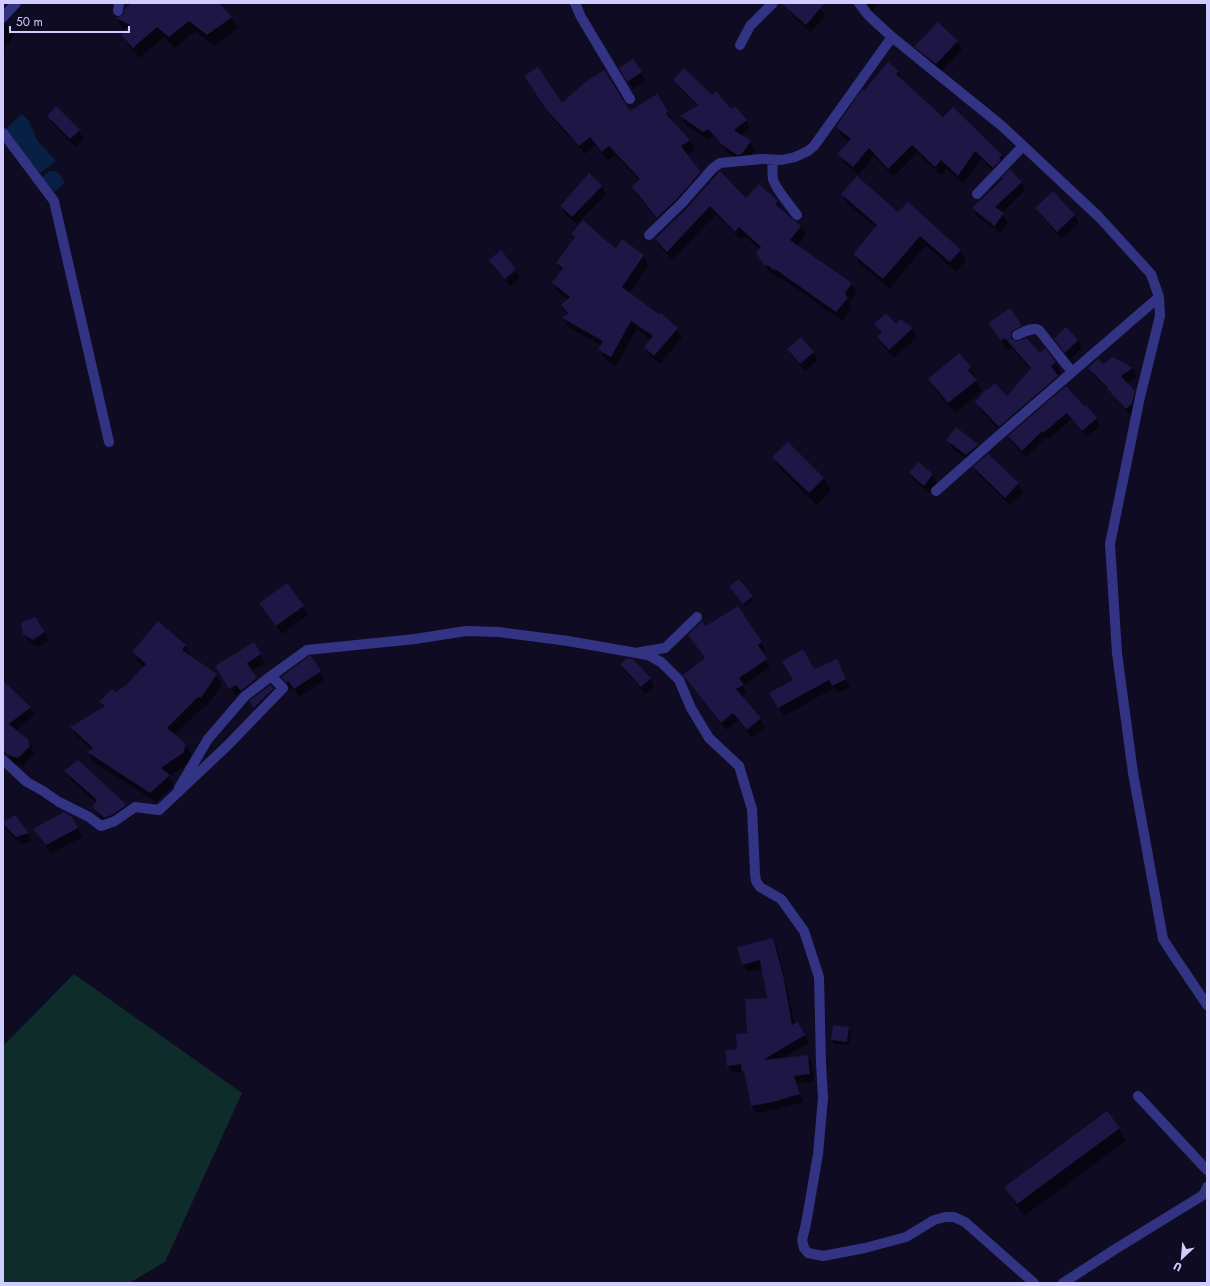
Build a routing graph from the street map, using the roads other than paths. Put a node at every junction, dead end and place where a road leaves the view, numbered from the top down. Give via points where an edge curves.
1 (16, 3) edge
2 (575, 3) edge
3 (773, 3) edge
4 (859, 3) edge
5 (3, 17) edge
6 (892, 37) junction
7 (740, 45) dead end
8 (630, 99) dead end
9 (3, 133) edge
10 (1024, 146) junction
11 (772, 160) junction
12 (977, 194) dead end
13 (797, 216) dead end
14 (649, 235) dead end
15 (1159, 297) junction
16 (1017, 335) dead end
17 (1072, 372) junction
18 (110, 442) dead end
19 (936, 491) dead end
20 (697, 617) dead end
21 (634, 652) junction
22 (271, 676) junction
23 (3, 760) edge
24 (173, 798) junction
25 (1207, 1005) edge
26 (1138, 1096) dead end
27 (1207, 1170) edge
28 (1207, 1187) edge
29 (1034, 1283) edge
30 (1063, 1283) edge

1 - 5 street
2 - 8 street
3 - 7 street via 750,26
4 - 6 street
6 - 10 street
6 - 11 street via 814,146 795,157
9 - 18 street via 54,201
10 - 12 street
10 - 15 street via 1099,217 1151,274
11 - 13 street via 775,186
11 - 14 street via 720,163
15 - 17 street
15 - 25 street via 1160,316 1140,397 1110,544 1117,653 1133,773 1163,939
16 - 17 street via 1030,329 1039,330
17 - 19 street
20 - 21 street via 665,648
21 - 22 street via 499,632 466,630 415,639 307,650
21 - 29 street via 648,655 661,662 679,680 690,708 709,738 739,766 752,809 756,881 760,887 781,899 804,930 819,978 823,1098 818,1154 802,1240 804,1248 808,1253 823,1256 865,1248 906,1236 934,1220 954,1217 965,1222
22 - 24 street via 245,696 208,739
22 - 24 street via 283,688
23 - 24 street via 27,782 101,826 135,807 159,810
26 - 27 street
28 - 30 street via 1200,1197

